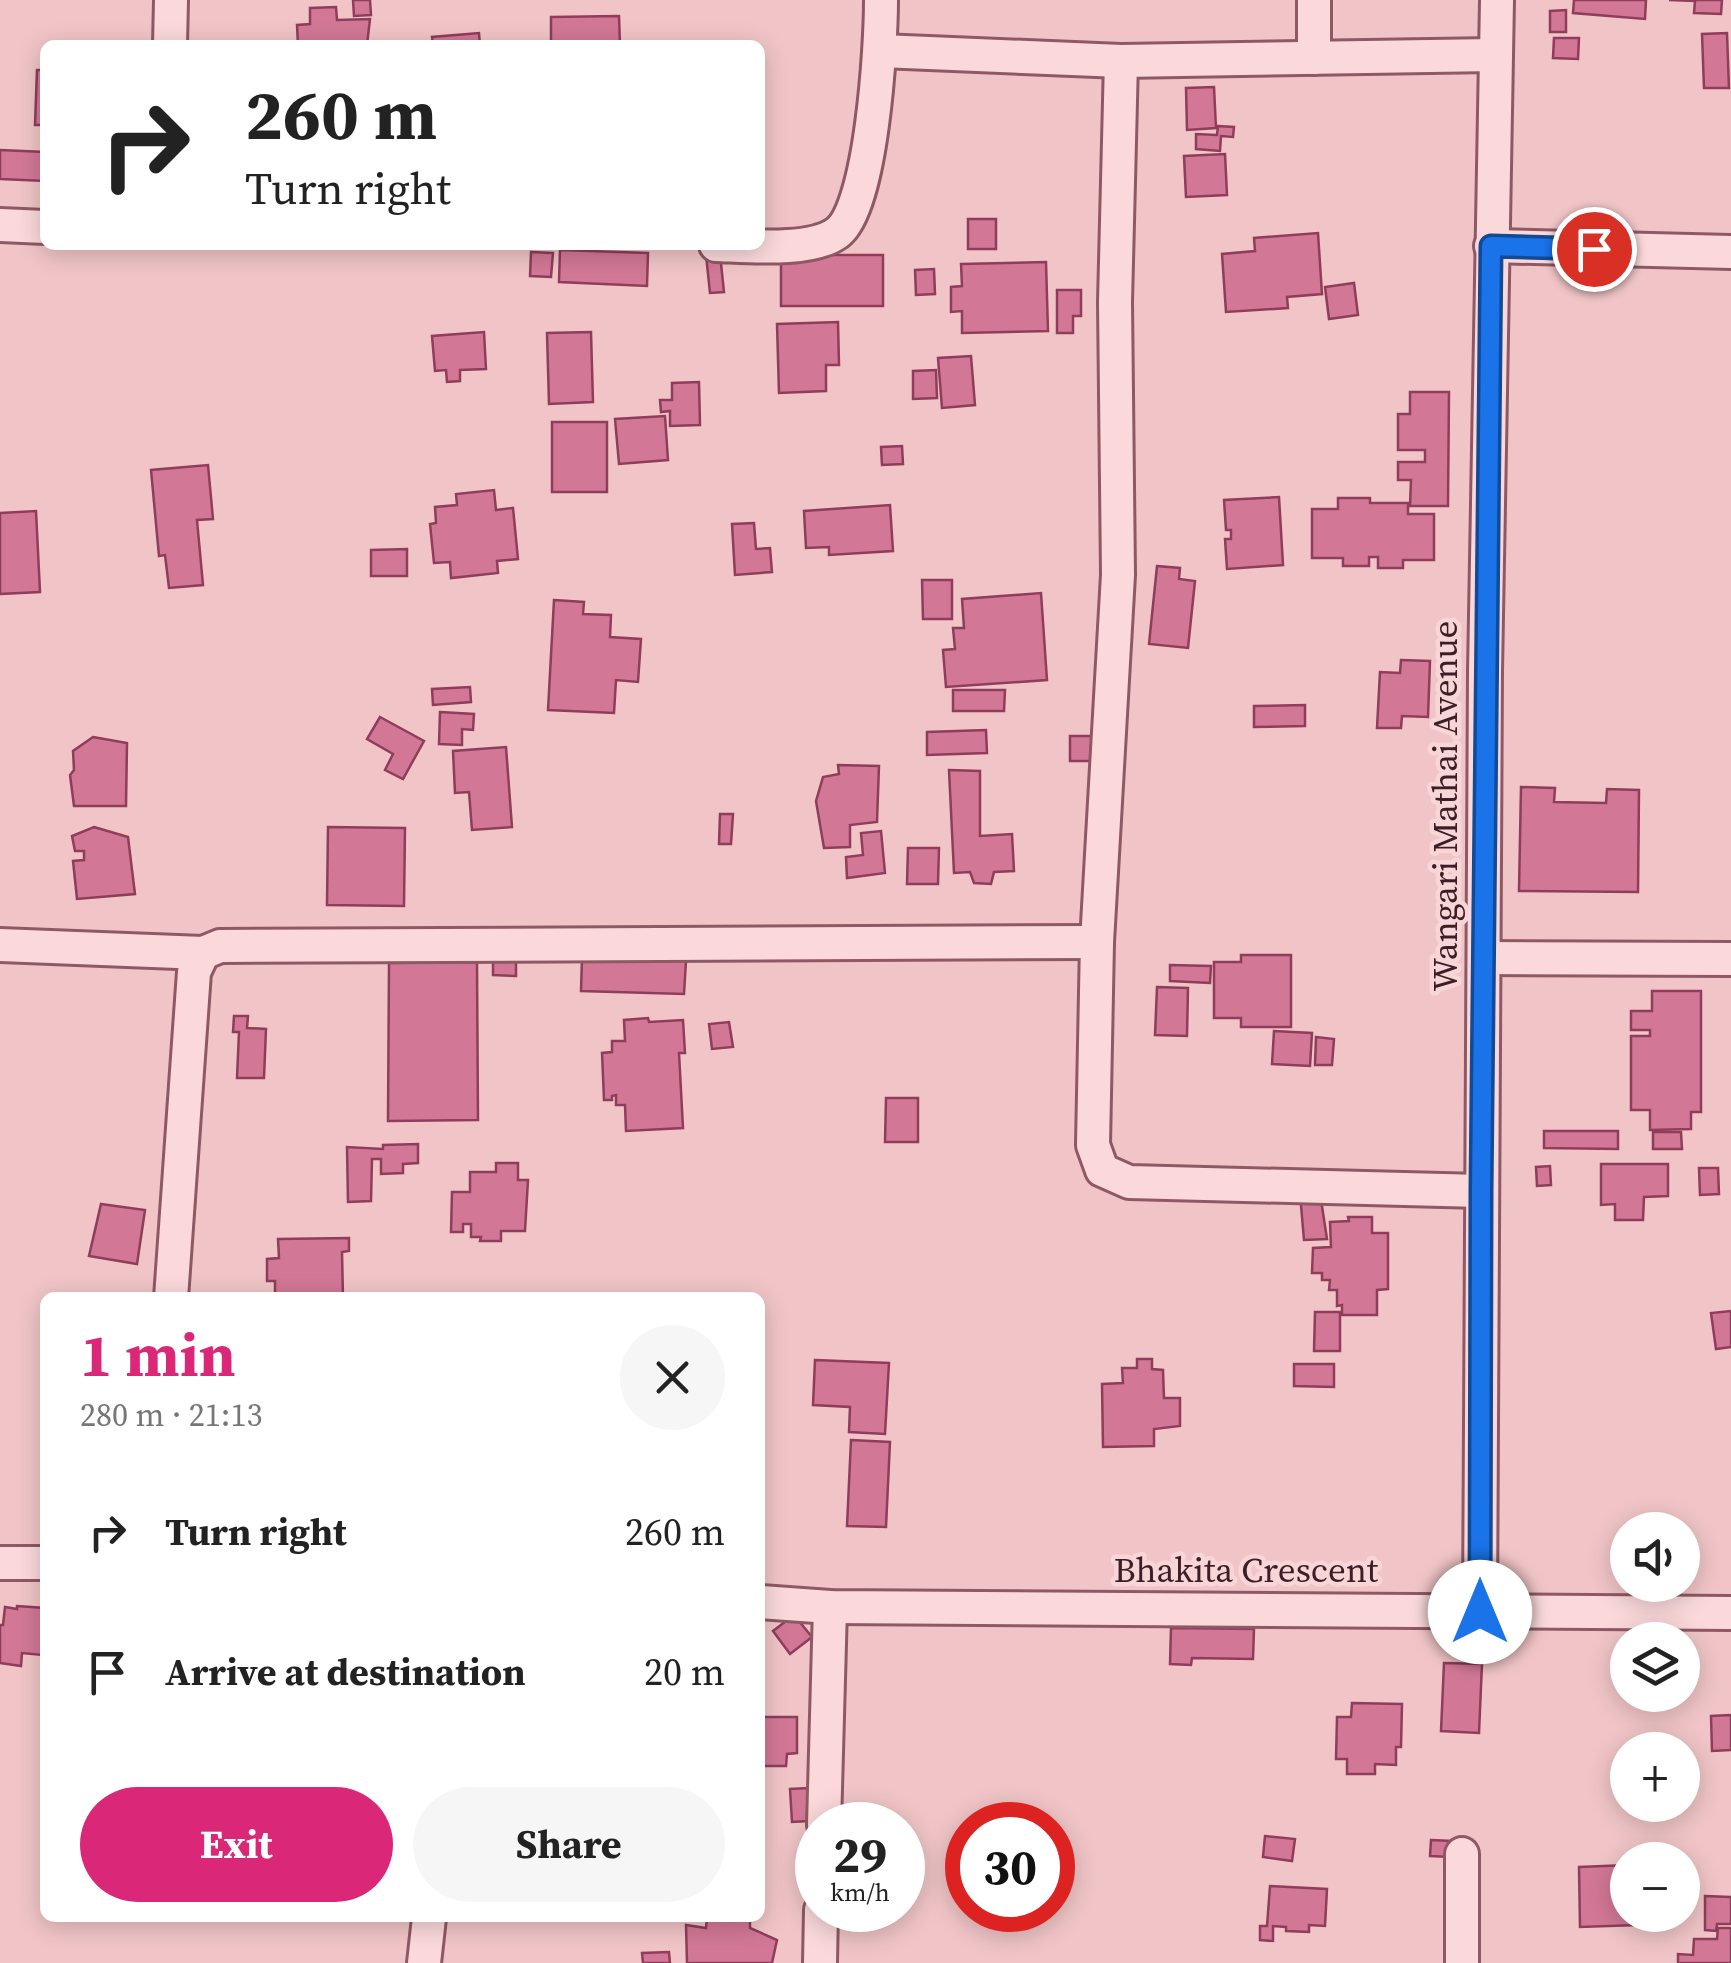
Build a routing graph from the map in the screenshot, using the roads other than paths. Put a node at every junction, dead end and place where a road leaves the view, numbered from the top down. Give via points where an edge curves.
1 (171, 0) edge
2 (881, 0) edge
3 (1314, 0) edge
4 (1497, 0) edge
5 (170, 40) edge
6 (881, 52) junction
7 (1494, 55) junction
8 (1314, 58) junction
9 (1120, 62) junction
10 (0, 225) edge
11 (40, 226) edge
12 (765, 246) edge
13 (1491, 246) junction
14 (1731, 252) edge
15 (1096, 942) junction
16 (0, 945) edge
17 (203, 953) junction
18 (1484, 958) junction
19 (1731, 960) edge
20 (1481, 1191) junction
21 (170, 1292) edge
22 (0, 1564) edge
23 (40, 1564) edge
24 (765, 1602) edge
25 (830, 1606) junction
26 (1480, 1612) junction
27 (1731, 1613) edge
28 (825, 1802) edge
29 (1462, 1854) dead end
30 (429, 1922) edge
31 (821, 1932) edge
32 (424, 1963) edge
33 (820, 1963) edge
34 (1462, 1963) edge

1 - 5 street
2 - 6 street
3 - 8 street
4 - 7 street, Wangari Mathai Avenue
6 - 9 street
6 - 12 street via 854,210 838,233 792,247
7 - 8 street
7 - 13 street, Wangari Mathai Avenue
8 - 9 street
9 - 15 street via 1118,576
10 - 11 street
13 - 14 street
13 - 18 street, Wangari Mathai Avenue
15 - 17 street via 220,946
15 - 20 street via 1093,1145 1102,1170 1129,1182
16 - 17 street
17 - 21 street via 194,972
18 - 19 street
18 - 20 street, Wangari Mathai Avenue
20 - 26 street, Wangari Mathai Avenue
22 - 23 street
24 - 25 street, Bhakita Crescent
25 - 26 street, Bhakita Crescent
25 - 28 street
26 - 27 street, Bhakita Crescent
29 - 34 street
30 - 32 street
31 - 33 street

